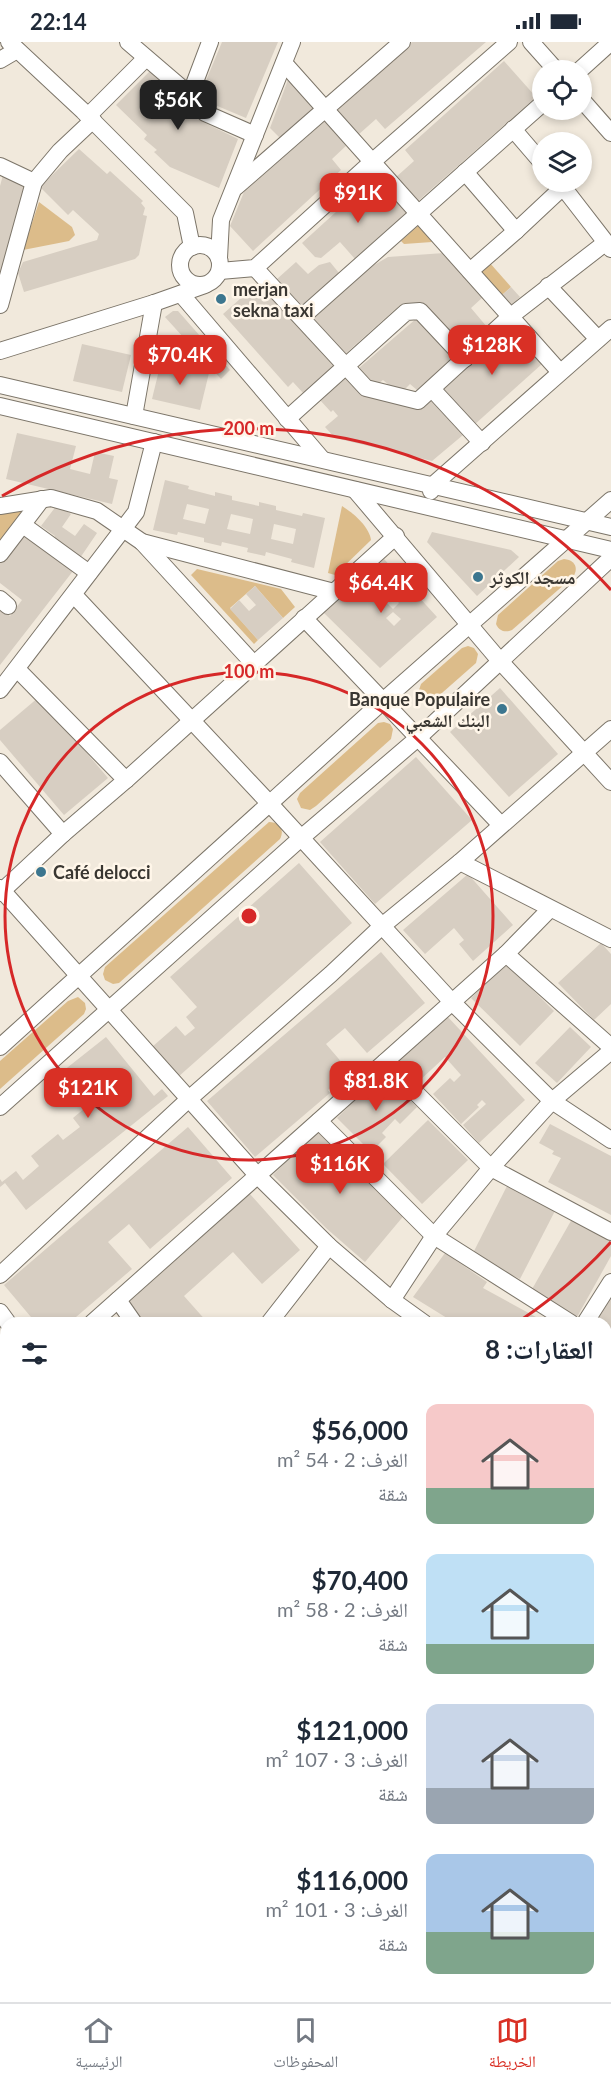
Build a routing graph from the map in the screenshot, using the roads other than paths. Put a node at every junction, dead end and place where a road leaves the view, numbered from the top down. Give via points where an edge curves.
1 (128, 42) edge
2 (210, 42) edge
3 (292, 42) edge
4 (402, 42) edge
5 (508, 42) edge
6 (531, 42) edge
7 (611, 42) edge
8 (13, 46) edge
9 (146, 58) junction
10 (0, 60) edge
11 (547, 60) edge
12 (591, 60) edge
13 (284, 63) junction
14 (190, 96) junction
15 (326, 111) junction
16 (592, 111) edge
17 (532, 113) edge
18 (91, 118) junction
19 (513, 129) junction
20 (611, 133) edge
21 (255, 135) junction
22 (532, 151) edge
23 (372, 162) junction
24 (0, 166) edge
25 (465, 172) junction
26 (34, 182) junction
27 (233, 189) junction
28 (553, 192) edge
29 (566, 192) edge
30 (420, 213) junction
31 (221, 220) junction
32 (516, 231) junction
33 (194, 246) junction
34 (608, 246) edge
35 (219, 264) junction
36 (180, 267) junction
37 (255, 268) junction
38 (470, 271) junction
39 (205, 285) junction
40 (548, 286) junction
41 (181, 294) junction
42 (157, 302) junction
43 (0, 305) edge
44 (511, 316) junction
45 (302, 317) junction
46 (605, 333) edge
47 (1, 347) edge
48 (465, 359) junction
49 (346, 366) junction
50 (560, 371) junction
51 (0, 385) edge
52 (432, 389) junction
53 (0, 406) edge
54 (134, 416) junction
55 (287, 419) junction
56 (154, 442) junction
57 (482, 443) junction
58 (322, 459) junction
59 (433, 484) junction
60 (356, 490) junction
61 (42, 499) junction
62 (611, 500) edge
63 (0, 506) edge
64 (426, 506) junction
65 (587, 522) junction
66 (23, 525) junction
67 (611, 527) edge
68 (123, 528) junction
69 (396, 536) junction
70 (568, 539) junction
71 (142, 542) junction
72 (611, 550) edge
73 (0, 554) edge
74 (611, 558) edge
75 (89, 573) junction
76 (334, 592) junction
77 (74, 595) junction
78 (304, 618) junction
79 (468, 624) junction
80 (500, 661) junction
81 (253, 663) junction
82 (17, 669) junction
83 (0, 689) edge
84 (382, 701) junction
85 (191, 720) junction
86 (611, 729) edge
87 (419, 737) junction
88 (583, 753) junction
89 (0, 762) edge
90 (126, 780) junction
91 (611, 782) edge
92 (270, 804) junction
93 (501, 825) junction
94 (63, 834) junction
95 (301, 838) junction
96 (460, 862) junction
97 (1, 891) edge
98 (550, 909) junction
99 (382, 926) junction
100 (611, 939) edge
101 (506, 954) junction
102 (79, 977) junction
103 (452, 1002) junction
104 (108, 1009) junction
105 (0, 1047) edge
106 (611, 1047) edge
107 (611, 1051) edge
108 (385, 1062) junction
109 (190, 1098) junction
110 (552, 1101) junction
111 (0, 1107) edge
112 (319, 1121) junction
113 (611, 1140) edge
114 (491, 1168) junction
115 (257, 1175) junction
116 (611, 1232) edge
117 (434, 1236) junction
118 (329, 1246) junction
119 (0, 1275) edge
120 (611, 1282) edge
121 (118, 1300) junction
122 (392, 1300) junction
123 (99, 1317) edge
124 (130, 1317) edge
125 (274, 1317) edge
126 (416, 1317) edge
127 (562, 1317) edge
128 (589, 1317) edge

1 - 9 street
2 - 14 street
3 - 13 street
4 - 15 street
5 - 23 street
6 - 11 street
7 - 12 street
8 - 10 street
8 - 18 street
9 - 14 street
9 - 18 street
13 - 15 street
13 - 21 street
14 - 21 street via 205,113
15 - 23 street
15 - 27 street
16 - 20 street
17 - 19 street
18 - 26 street
18 - 33 street via 185,213
19 - 22 street
19 - 25 street
21 - 27 street
23 - 30 street
23 - 37 street
24 - 26 street
25 - 30 street
25 - 32 street
26 - 43 street
27 - 31 street
28 - 32 street
29 - 34 street
30 - 38 street
30 - 45 street
31 - 33 street
31 - 35 street
32 - 38 street
33 - 35 street via 211,248
33 - 36 street via 183,254
34 - 40 street
35 - 37 street
35 - 39 street via 217,277
36 - 39 street via 186,280
36 - 42 street via 172,286
37 - 45 street
38 - 44 street
39 - 41 street
40 - 44 street
40 - 46 street
41 - 42 street
41 - 55 street
42 - 47 street
42 - 54 street
44 - 48 street
44 - 50 street
45 - 49 street
46 - 50 street
48 - 49 street via 420,311 406,312
48 - 52 street
49 - 52 street via 366,388 418,401
49 - 55 street
50 - 57 street
51 - 54 street
52 - 57 street
53 - 56 street
54 - 58 street
55 - 58 street
56 - 60 street
56 - 68 street via 136,512
57 - 59 street
58 - 59 street
59 - 64 street
59 - 65 street
60 - 64 street
60 - 69 street
61 - 63 street
61 - 66 street
61 - 68 street via 97,511
62 - 65 street
64 - 70 street
65 - 67 street
65 - 70 street
66 - 73 street
66 - 75 street
68 - 71 street
68 - 75 street
69 - 76 street
69 - 79 street
70 - 72 street
70 - 79 street
71 - 76 street
71 - 81 street
74 - 80 street
75 - 77 street
76 - 78 street
77 - 82 street
77 - 85 street
78 - 81 street
78 - 84 street
79 - 80 street
79 - 84 street
80 - 87 street
80 - 88 street
81 - 85 street
82 - 83 street
82 - 90 street
84 - 87 street
84 - 92 street
85 - 90 street
85 - 92 street
86 - 88 street
87 - 93 street
87 - 95 street
88 - 91 street
88 - 93 street
89 - 94 street
90 - 94 street
92 - 95 street
92 - 102 street
93 - 96 street
94 - 97 street
95 - 99 street
95 - 104 street
96 - 98 street
96 - 99 street
97 - 102 street
98 - 100 street
98 - 101 street
99 - 103 street
99 - 109 street
101 - 103 street
101 - 106 street
102 - 104 street
102 - 105 street
103 - 108 street
103 - 110 street
104 - 109 street
104 - 111 street
107 - 110 street
108 - 112 street
108 - 114 street
109 - 115 street
109 - 119 street
110 - 113 street
110 - 114 street
112 - 115 street
112 - 117 street
114 - 116 street
114 - 117 street
115 - 118 street
115 - 121 street
117 - 122 street
117 - 127 street
118 - 122 street
118 - 125 street
120 - 128 street
121 - 123 street
121 - 124 street
122 - 126 street

